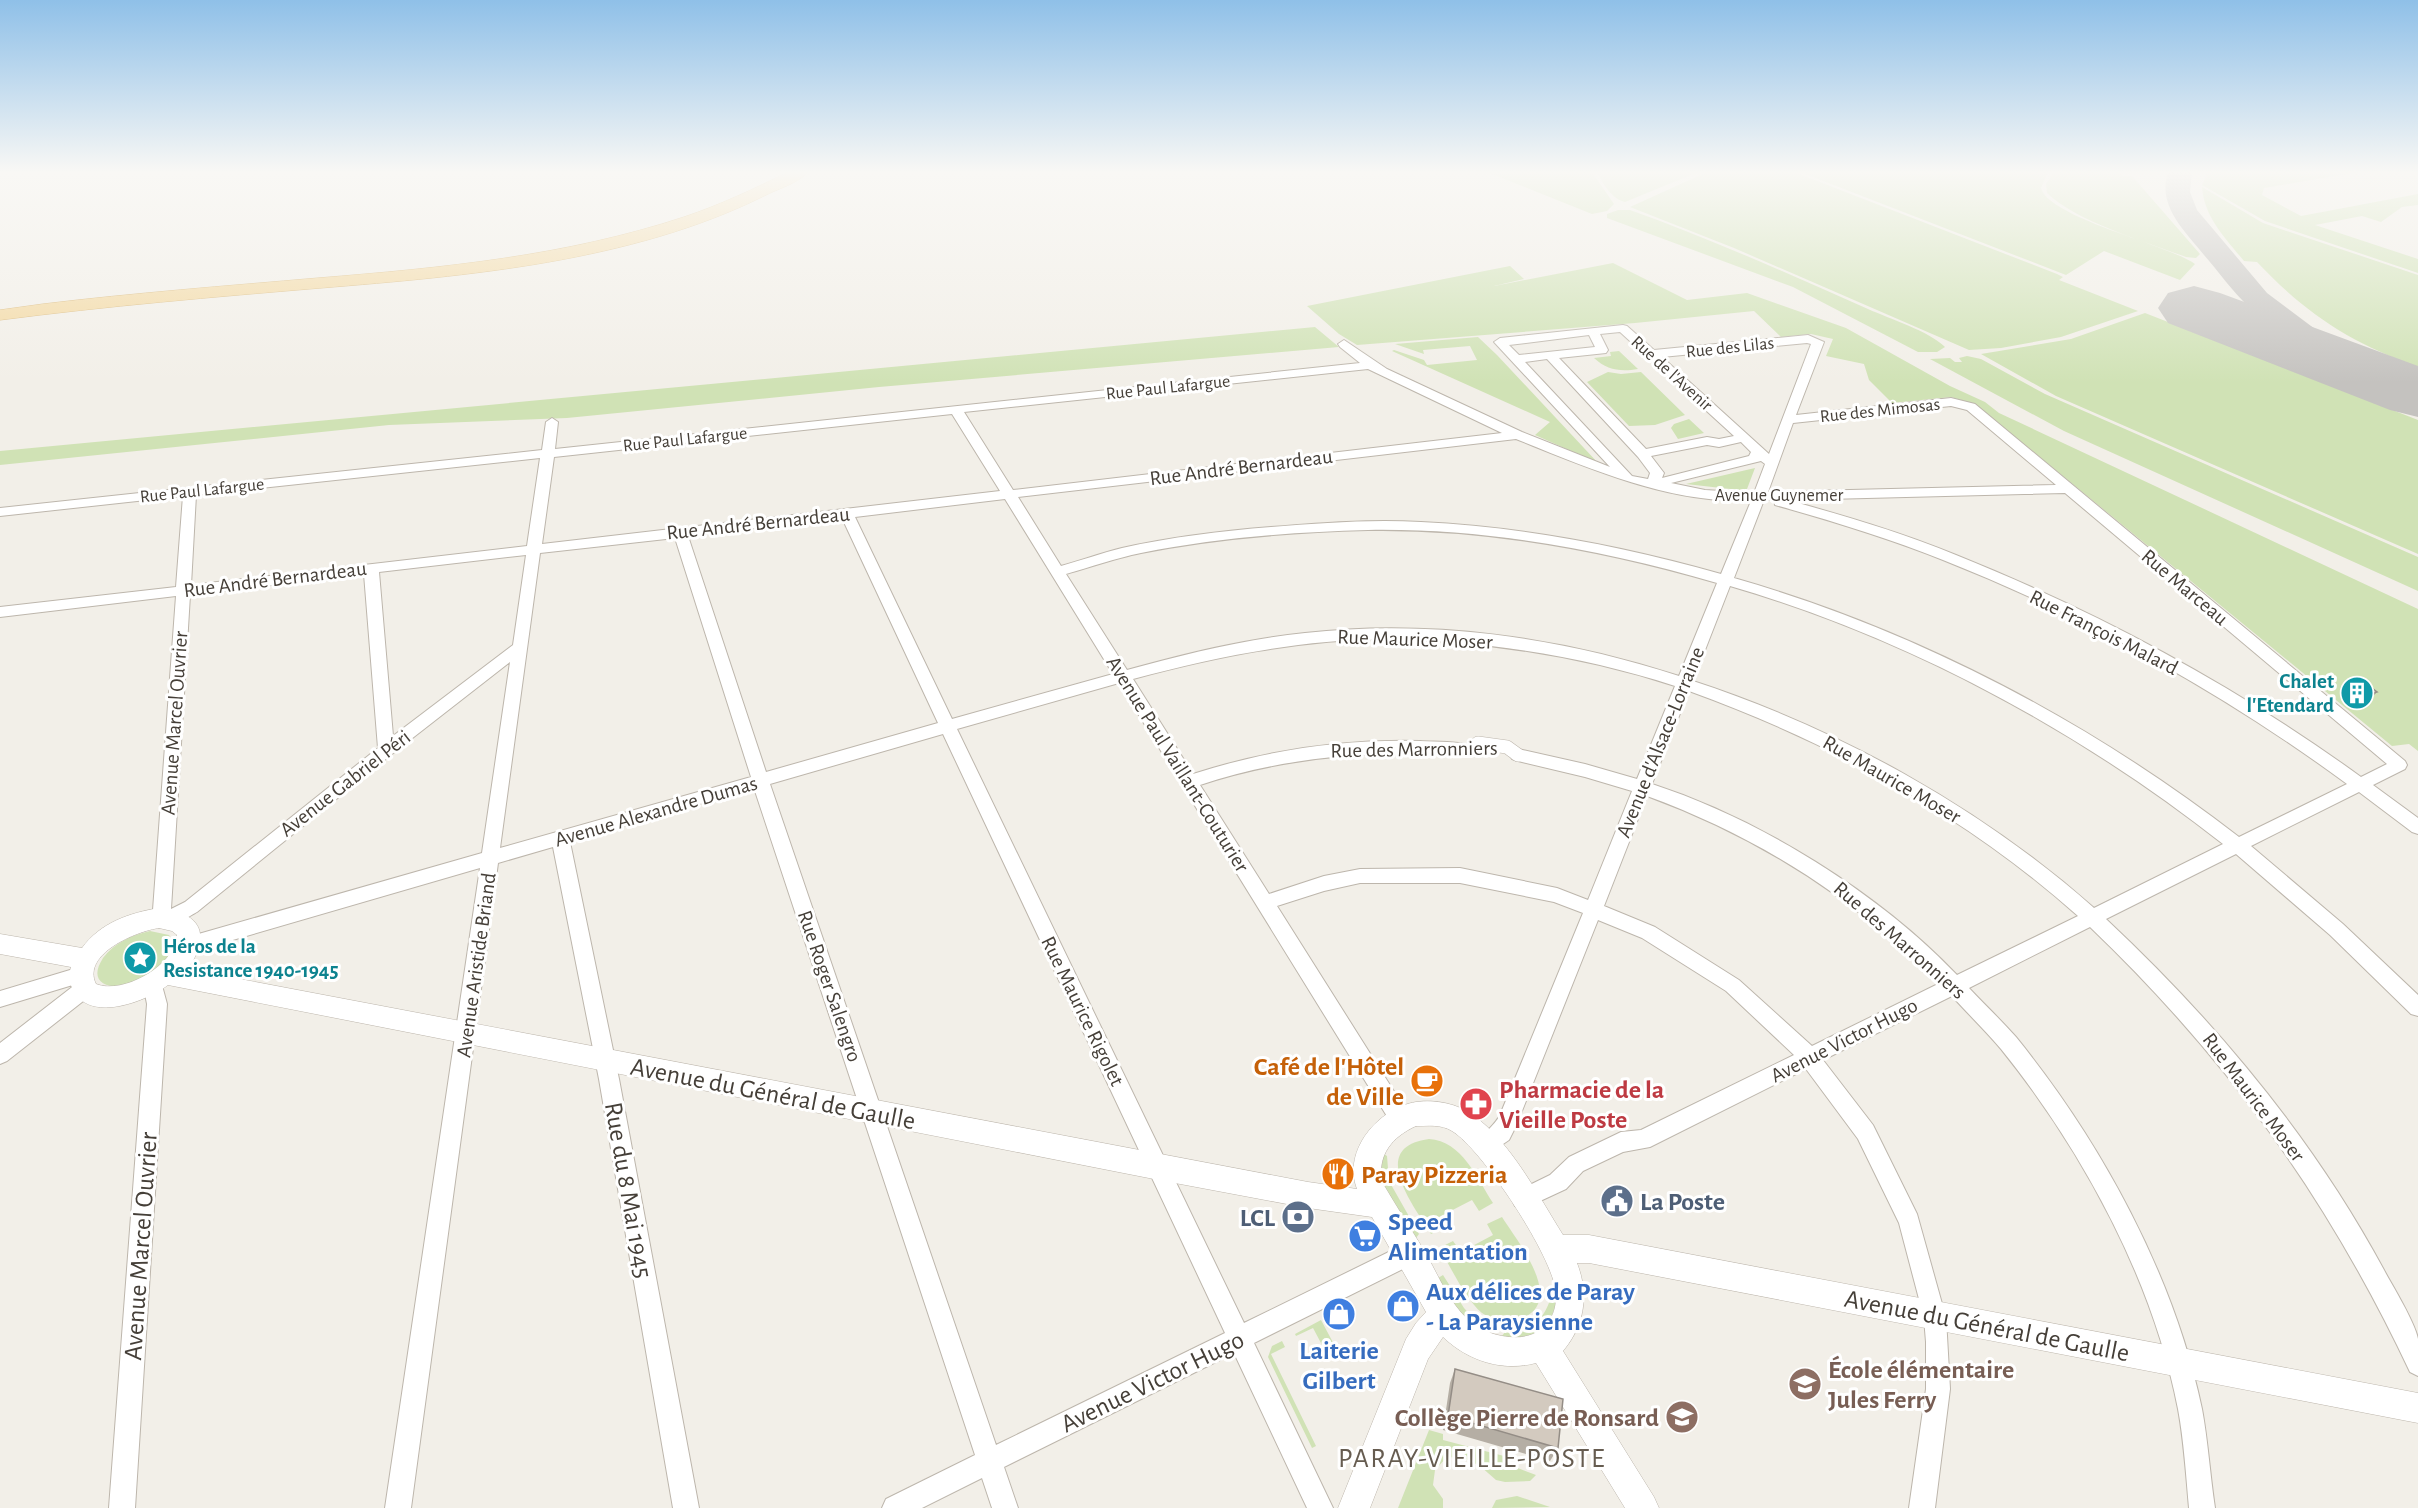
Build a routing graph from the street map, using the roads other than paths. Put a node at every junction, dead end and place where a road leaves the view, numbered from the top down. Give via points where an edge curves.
1 (613, 242) edge
2 (0, 315) edge
3 (1593, 332) junction
4 (1808, 339) joint
5 (1344, 344) dead end
6 (1653, 354) junction
7 (1550, 355) junction
8 (1515, 359) junction
9 (1370, 365) junction
10 (1971, 407) joint
11 (956, 410) junction
12 (1789, 420) junction
13 (552, 422) dead end
14 (1516, 435) junction
15 (1743, 438) junction
16 (1757, 452) junction
17 (548, 454) junction
18 (1643, 454) junction
19 (1772, 464) junction
20 (1629, 479) junction
21 (1653, 483) junction
22 (2066, 489) junction
23 (190, 492) junction
24 (1009, 494) junction
25 (1759, 497) junction
26 (0, 512) edge
27 (846, 513) junction
28 (680, 532) junction
29 (533, 549) junction
30 (371, 568) junction
31 (1057, 572) junction
32 (1726, 579) junction
33 (183, 590) junction
34 (0, 612) edge
35 (520, 647) junction
36 (1123, 676) junction
37 (1684, 683) junction
38 (947, 726) junction
39 (386, 750) junction
40 (1469, 750) joint
41 (1518, 755) joint
42 (2399, 765) joint
43 (760, 780) junction
44 (1189, 782) junction
45 (2360, 784) junction
46 (1642, 787) junction
47 (2418, 827) edge
48 (561, 838) junction
49 (2236, 845) junction
50 (491, 857) junction
51 (1265, 903) junction
52 (1594, 907) junction
53 (2091, 917) junction
54 (164, 918) junction
55 (0, 944) edge
56 (188, 945) junction
57 (84, 974) junction
58 (160, 980) junction
59 (1954, 985) junction
60 (0, 999) edge
61 (2418, 1008) edge
62 (466, 1033) junction
63 (0, 1055) edge
64 (1809, 1057) junction
65 (604, 1060) junction
66 (873, 1113) junction
67 (1400, 1119) junction
68 (1487, 1145) junction
69 (1159, 1167) junction
70 (1523, 1199) junction
71 (1380, 1205) junction
72 (1556, 1250) junction
73 (1409, 1254) junction
74 (1444, 1314) junction
75 (1935, 1315) junction
76 (1239, 1338) junction
77 (1542, 1345) junction
78 (2178, 1362) junction
79 (2418, 1364) edge
80 (2418, 1408) edge
81 (989, 1461) junction
82 (122, 1508) edge
83 (398, 1508) edge
84 (686, 1508) edge
85 (894, 1508) edge
86 (1005, 1508) edge
87 (1320, 1508) edge
88 (1354, 1508) edge
89 (1643, 1508) edge
90 (1922, 1508) edge
91 (2202, 1508) edge

1 - 2 main road via 462,270
3 - 6 street, Rue de l'Avenir via 1623,328
3 - 7 street, Rue de l'Avenir via 1602,350
3 - 8 street, Rue de l'Avenir via 1500,342
4 - 6 street, Rue des Lilas
4 - 12 street, Avenue d'Alsace-Lorraine via 1818,342
5 - 9 street, Avenue Guynemer
6 - 15 street, Rue de l'Avenir
7 - 8 street, Rue de l'Avenir
7 - 18 street
8 - 20 street, Rue de l'Avenir
9 - 11 street, Rue Paul Lafargue
9 - 14 street, Avenue Guynemer
10 - 12 street, Rue des Mimosas via 1952,402
10 - 22 street, Rue Marceau
11 - 17 street, Rue Paul Lafargue
11 - 24 street, Avenue Paul Vaillant-Couturier
12 - 19 street, Avenue d'Alsace-Lorraine
13 - 17 street, Avenue Aristide Briand
14 - 20 street, Avenue Guynemer
14 - 24 street, Rue André Bernardeau
15 - 16 street, Rue de l'Avenir
15 - 18 street, Rue de l'Avenir
16 - 19 street, Rue de l'Avenir
16 - 21 street via 1755,459
17 - 23 street, Rue Paul Lafargue
17 - 29 street, Avenue Aristide Briand
18 - 21 street via 1657,473
19 - 25 street, Avenue d'Alsace-Lorraine
20 - 21 street, Avenue Guynemer
21 - 25 street, Avenue Guynemer via 1706,494
22 - 25 street, Avenue Guynemer
22 - 42 street, Rue Marceau
23 - 26 street, Rue Paul Lafargue
23 - 33 street, Avenue Marcel Ouvrier
24 - 27 street, Rue André Bernardeau
24 - 31 street, Avenue Paul Vaillant-Couturier
25 - 32 street, Avenue d'Alsace-Lorraine
25 - 45 street, Rue François Malard via 1900,540 2074,614 2274,726
27 - 28 street, Rue André Bernardeau
27 - 38 street, Rue Maurice Rigolet
28 - 29 street, Rue André Bernardeau
28 - 43 street, Rue Roger Salengro
29 - 30 street, Rue André Bernardeau
29 - 35 street, Avenue Aristide Briand
30 - 33 street, Rue André Bernardeau
30 - 39 street
31 - 32 street via 1124,553 1228,535 1328,527 1422,526 1526,536 1620,552
31 - 36 street, Avenue Paul Vaillant-Couturier
32 - 37 street, Avenue d'Alsace-Lorraine
32 - 49 street via 1850,622 1959,669 2067,729 2161,789
33 - 34 street, Rue André Bernardeau
33 - 54 street, Avenue Marcel Ouvrier
35 - 39 street, Avenue Gabriel Péri
35 - 50 street, Avenue Aristide Briand
36 - 37 street, Rue Maurice Moser via 1284,641 1387,635 1469,637 1570,652
36 - 38 street, Avenue Alexandre Dumas
36 - 44 street, Avenue Paul Vaillant-Couturier
37 - 46 street, Avenue d'Alsace-Lorraine
37 - 53 street, Rue Maurice Moser via 1808,731 1881,770 1955,815
38 - 43 street, Avenue Alexandre Dumas
38 - 69 street, Rue Maurice Rigolet
39 - 54 street, Avenue Gabriel Péri via 191,906
40 - 41 street, Rue des Marronniers via 1478,743 1507,747
40 - 44 street, Rue des Marronniers via 1377,745 1310,751 1242,764
41 - 46 street, Rue des Marronniers via 1581,768
42 - 45 street, Avenue Victor Hugo
43 - 48 street, Avenue Alexandre Dumas
43 - 66 street, Rue Roger Salengro
44 - 51 street, Avenue Paul Vaillant-Couturier
45 - 47 street, Rue François Malard
45 - 49 street, Avenue Victor Hugo
46 - 52 street, Avenue d'Alsace-Lorraine
46 - 59 street, Rue des Marronniers via 1720,817 1813,868 1882,919
48 - 50 street, Avenue Alexandre Dumas
48 - 65 street, Rue du 8 Mai 1945
49 - 53 street, Avenue Victor Hugo
49 - 61 street via 2326,920
50 - 56 street, Avenue Alexandre Dumas
50 - 62 street, Avenue Aristide Briand
51 - 52 street via 1357,877 1413,873 1524,885
51 - 67 street, Avenue Paul Vaillant-Couturier
52 - 64 street via 1681,948 1716,972 1749,997
52 - 68 street, Avenue d'Alsace-Lorraine via 1509,1119 1502,1133
53 - 59 street, Avenue Victor Hugo
53 - 79 street, Rue Maurice Moser via 2201,1026 2270,1112 2347,1224
54 - 56 street via 186,927
54 - 57 street via 143,920 111,934
55 - 57 street via 72,957
56 - 58 street via 182,958
57 - 58 street via 91,994 104,998 119,997
57 - 60 street
57 - 63 street
58 - 62 street, Avenue du Général de Gaulle
58 - 82 street, Avenue Marcel Ouvrier
59 - 64 street, Avenue Victor Hugo
59 - 78 street, Rue des Marronniers via 2033,1073 2090,1157 2155,1290
62 - 65 street, Avenue du Général de Gaulle
62 - 83 street, Avenue Aristide Briand
64 - 70 street, Avenue Victor Hugo via 1643,1140 1621,1142 1576,1164 1558,1182
64 - 75 street via 1867,1134 1895,1185 1915,1234
65 - 66 street, Avenue du Général de Gaulle
65 - 84 street, Rue du 8 Mai 1945
66 - 69 street, Avenue du Général de Gaulle
66 - 81 street, Rue Roger Salengro
67 - 68 street via 1416,1114 1450,1116
67 - 71 street via 1386,1128 1369,1155 1366,1176
68 - 70 street
69 - 71 street, Avenue du Général de Gaulle
69 - 76 street, Rue Maurice Rigolet
70 - 72 street
71 - 73 street
72 - 75 street, Avenue du Général de Gaulle via 1588,1249
72 - 77 street via 1570,1287 1570,1310 1556,1336
73 - 74 street
73 - 76 street, Avenue Victor Hugo
74 - 77 street via 1461,1335 1496,1350 1518,1354
74 - 88 street via 1417,1350
75 - 78 street, Avenue du Général de Gaulle
75 - 90 street via 1939,1383
76 - 81 street, Avenue Victor Hugo
76 - 87 street, Rue Maurice Rigolet
77 - 89 street
78 - 80 street, Avenue du Général de Gaulle
78 - 91 street, Rue des Marronniers via 2195,1438
81 - 85 street, Avenue Victor Hugo
81 - 86 street, Rue Roger Salengro

